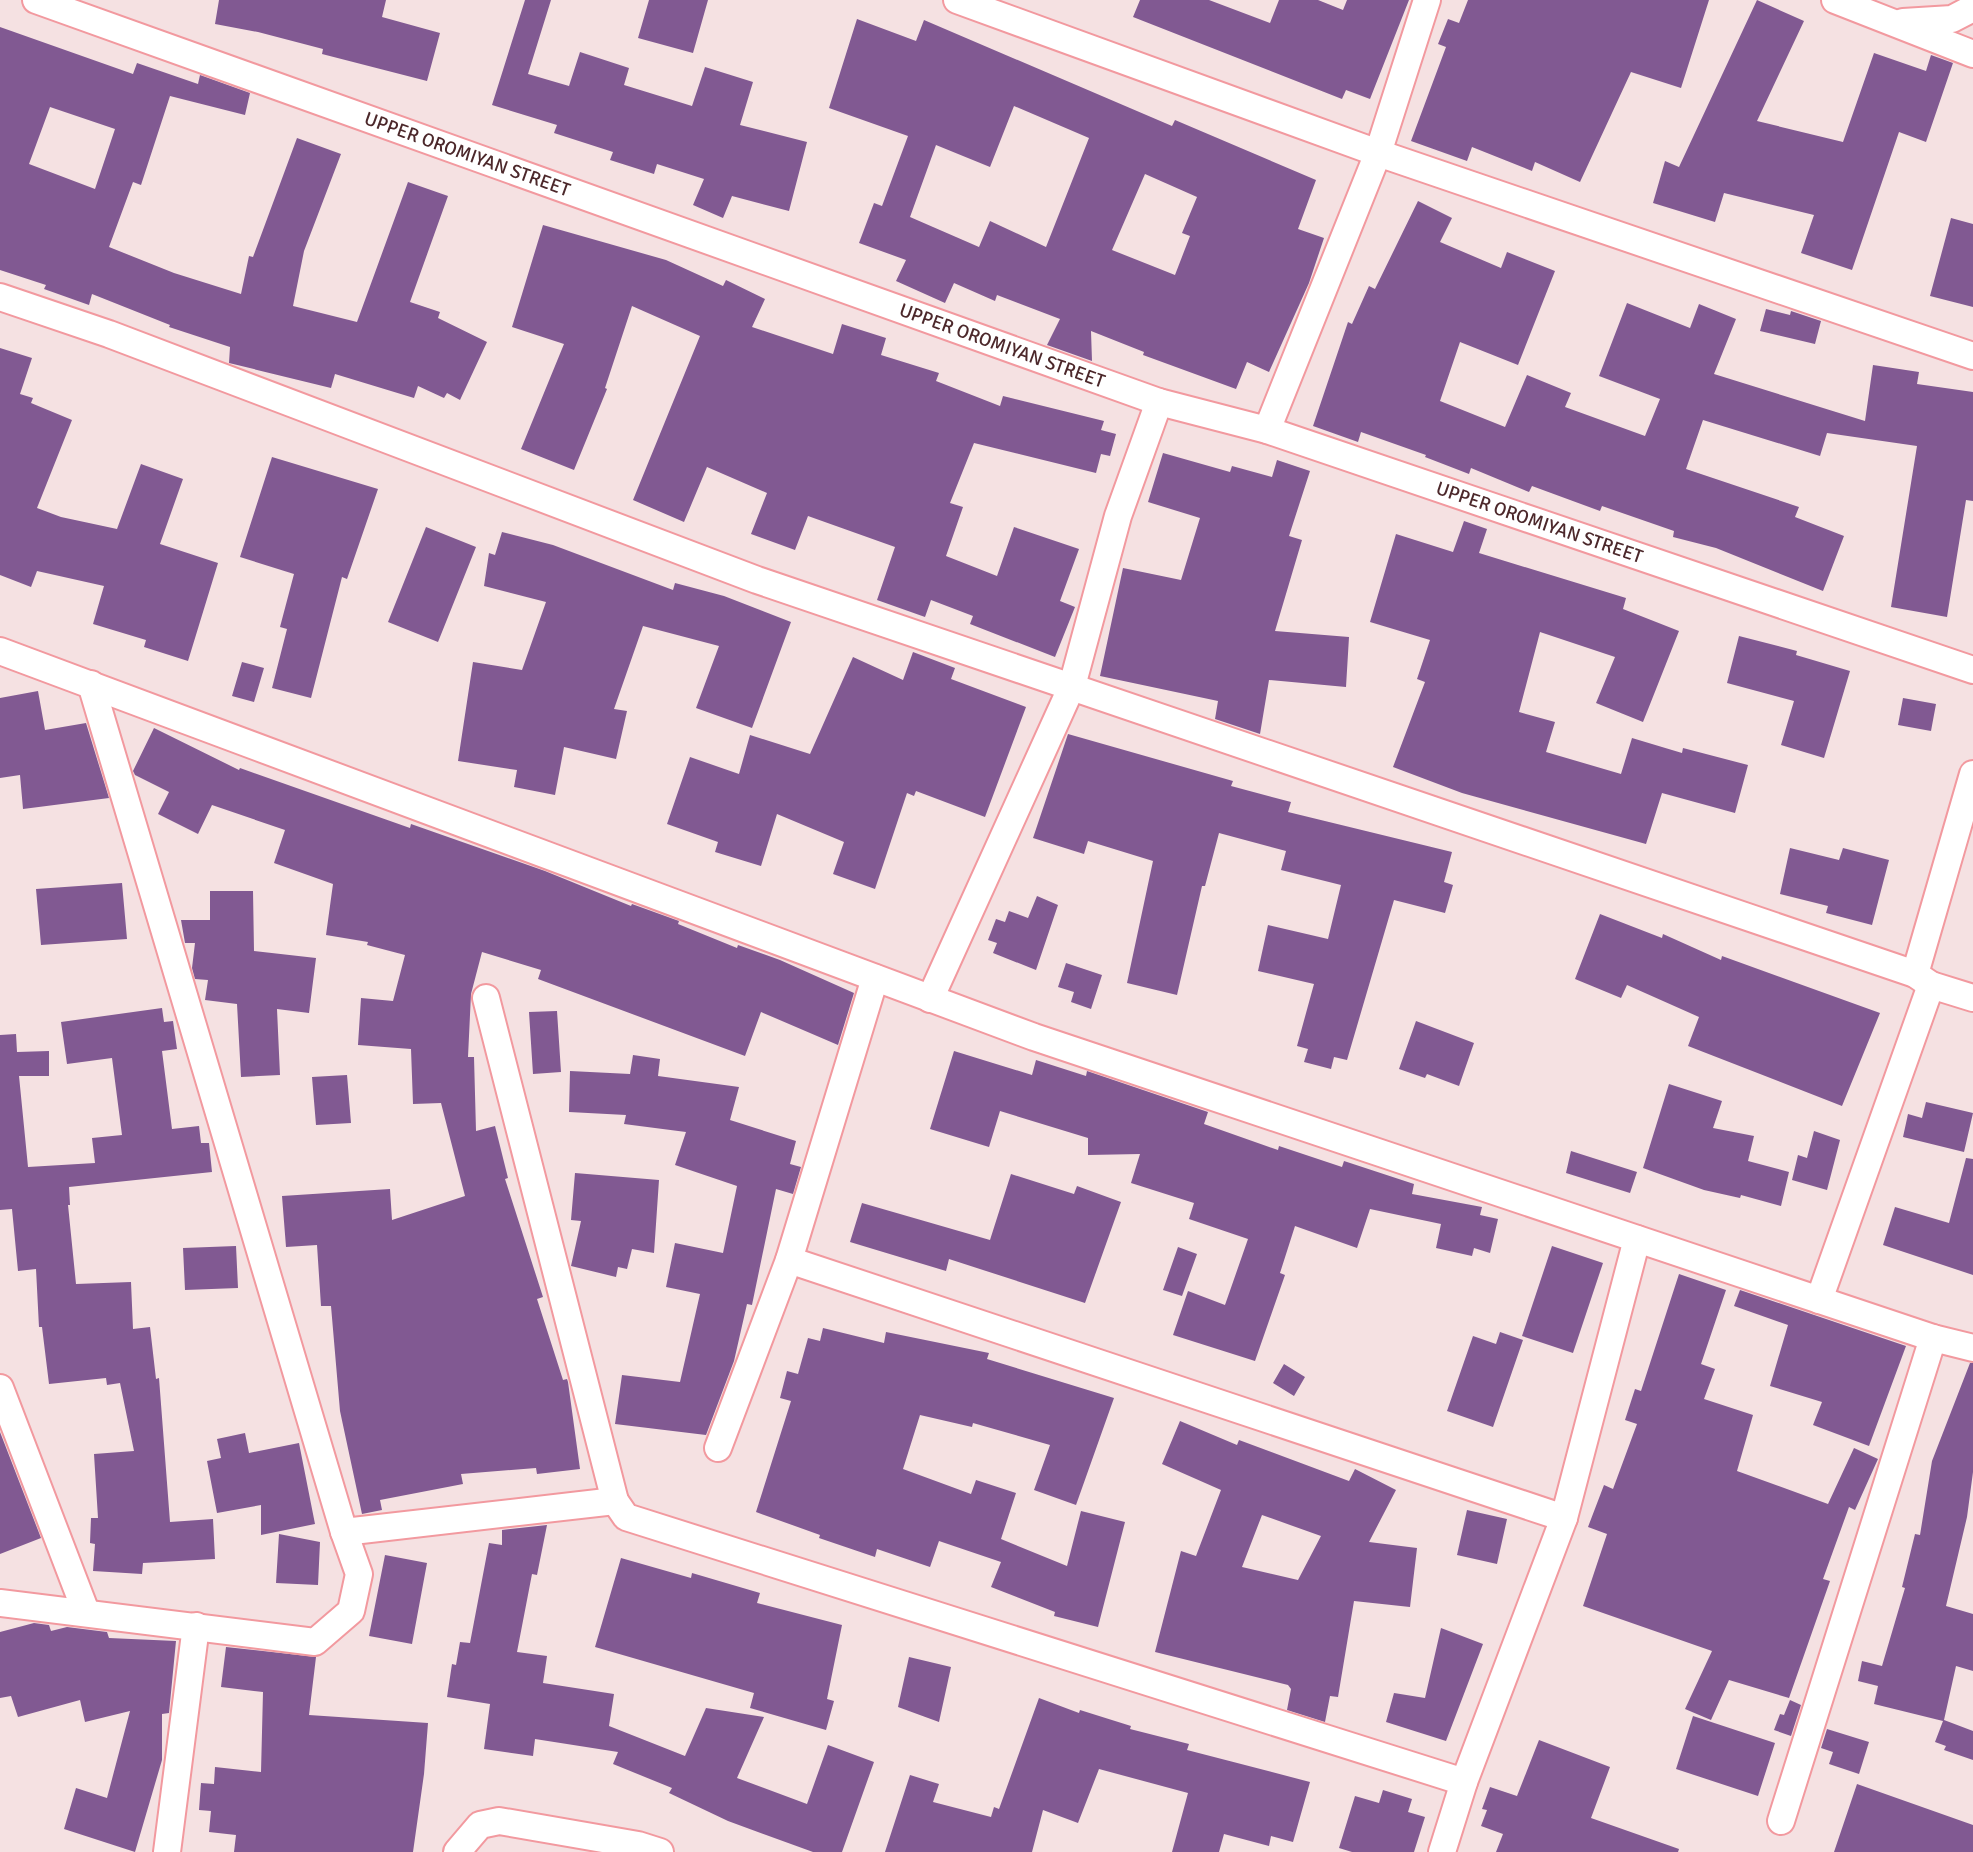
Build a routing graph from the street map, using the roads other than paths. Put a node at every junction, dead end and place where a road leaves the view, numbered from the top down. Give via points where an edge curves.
1 (36, 0) edge
2 (957, 0) edge
3 (1427, 0) edge
4 (1835, 0) edge
5 (1973, 8) edge
6 (1898, 23) junction
7 (1973, 54) edge
8 (1378, 153) junction
9 (0, 297) edge
10 (1973, 356) edge
11 (1159, 402) junction
12 (1267, 430) junction
13 (0, 652) edge
14 (1973, 670) edge
15 (91, 684) junction
16 (1072, 686) junction
17 (1973, 774) edge
18 (876, 978) junction
19 (1923, 980) junction
20 (486, 998) dead end
21 (1973, 998) edge
22 (930, 999) junction
23 (1637, 1239) junction
24 (789, 1260) junction
25 (1819, 1300) junction
26 (1933, 1338) junction
27 (1973, 1348) edge
28 (0, 1388) edge
29 (718, 1448) dead end
30 (615, 1501) junction
31 (1564, 1518) junction
32 (344, 1532) junction
33 (0, 1602) edge
34 (86, 1612) junction
35 (196, 1626) junction
36 (1464, 1782) junction
37 (1782, 1821) dead end
38 (167, 1852) edge
39 (457, 1852) edge
40 (660, 1852) edge
41 (1443, 1852) edge

1 - 11 street, UPPER OROMIYAN STREET
2 - 8 street
3 - 8 street
4 - 6 street
5 - 6 street via 1952,19
6 - 7 street
8 - 10 street
8 - 12 street
9 - 16 street via 109,334 757,580
11 - 12 street, UPPER OROMIYAN STREET
11 - 16 street via 1118,516
12 - 14 street, UPPER OROMIYAN STREET
13 - 15 street
15 - 18 street
15 - 32 street
16 - 19 street
16 - 22 street
17 - 19 street
18 - 22 street
18 - 24 street
19 - 21 street
19 - 25 street
20 - 30 street
22 - 23 street
23 - 25 street
23 - 31 street
24 - 29 street
24 - 31 street
25 - 26 street
26 - 27 street
26 - 37 street
28 - 34 street
30 - 32 street
30 - 36 street via 626,1517
31 - 36 street
32 - 35 street via 359,1574 351,1611 315,1642
33 - 34 street
34 - 35 street
35 - 38 street
36 - 41 street
39 - 40 street via 480,1825 499,1821

